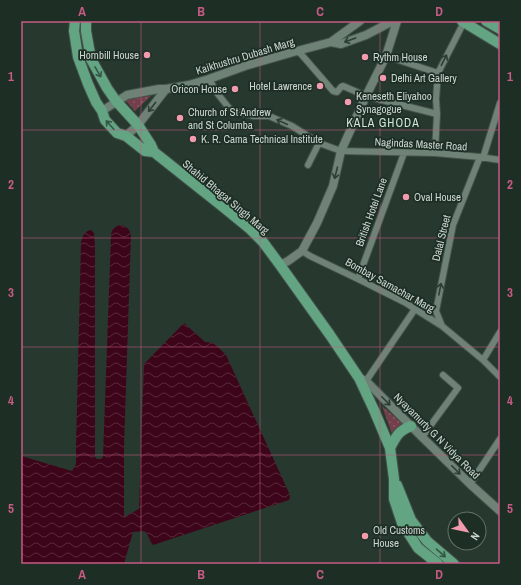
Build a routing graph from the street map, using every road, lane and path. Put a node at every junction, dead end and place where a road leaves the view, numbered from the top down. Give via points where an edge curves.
1 (75, 21) edge
2 (86, 21) edge
3 (361, 21) edge
4 (393, 21) edge
5 (397, 21) edge
6 (486, 21) edge
7 (467, 23) edge
8 (500, 29) edge
9 (366, 35) junction
10 (331, 42) junction
11 (500, 44) edge
12 (297, 51) junction
13 (386, 56) junction
14 (438, 73) junction
15 (209, 79) junction
16 (166, 89) junction
17 (366, 96) junction
18 (116, 101) junction
19 (500, 103) edge
20 (102, 111) junction
21 (437, 114) junction
22 (138, 125) junction
23 (126, 136) junction
24 (319, 143) junction
25 (341, 151) junction
26 (154, 152) junction
27 (404, 153) junction
28 (434, 153) junction
29 (482, 157) junction
30 (500, 160) edge
31 (308, 165) dead end
32 (302, 251) junction
33 (280, 265) junction
34 (358, 279) junction
35 (415, 309) junction
36 (442, 326) junction
37 (500, 332) edge
38 (483, 360) junction
39 (443, 375) dead end
40 (500, 377) edge
41 (362, 380) junction
42 (411, 426) junction
43 (422, 437) junction
44 (500, 439) edge
45 (390, 448) junction
46 (470, 484) junction
47 (500, 511) edge
48 (406, 521) junction
49 (438, 564) edge
50 (454, 564) edge

1 - 20 main road via 78,57
2 -> 18 main road, Shahid Bhagat Singh Marg via 91,59
3 - 9 street, Kaikhushru Dubash Marg
3 - 10 street, Kaikhushru Dubash Marg
4 - 9 street, Kaikhushru Dubash Marg
5 - 13 street
6 - 8 main road
7 - 11 main road
14 -> 7 street
9 -> 10 street, Kaikhushru Dubash Marg via 340,44
10 - 12 street, Kaikhushru Dubash Marg
12 - 15 street, Kaikhushru Dubash Marg
12 - 17 street via 333,91 337,92 343,86
13 - 14 street
13 - 17 street
14 - 21 street
15 - 16 street, Kaikhushru Dubash Marg
24 -> 15 street, Nagindas Master Road via 292,126 269,116 254,116 233,111 216,93
16 - 18 street, Kaikhushru Dubash Marg via 127,95
16 -> 22 street
17 - 21 street
17 - 25 street
18 - 20 street, Kaikhushru Dubash Marg
18 - 22 main road, Shahid Bhagat Singh Marg
19 - 29 street, Dalal Street
23 -> 20 main road via 112,128
21 - 28 street
22 - 23 street
22 - 26 main road, Shahid Bhagat Singh Marg
23 - 26 main road via 145,151
24 - 25 street, Nagindas Master Road
24 - 31 street
25 - 27 street, Nagindas Master Road
25 -> 32 street via 327,202
26 - 33 main road, Shahid Bhagat Singh Marg via 249,228
27 - 28 street, Nagindas Master Road
27 - 34 street, British Hotel Lane
28 - 29 street, Nagindas Master Road
29 - 30 street, Nagindas Master Road
36 -> 29 street, Dalal Street via 436,310 453,225
32 - 33 street
32 - 34 street, Bombay Samachar Marg
33 - 41 main road, Shahid Bhagat Singh Marg
34 - 35 street, Bombay Samachar Marg
35 - 36 street, Bombay Samachar Marg
35 - 41 street
36 - 38 street, Bombay Samachar Marg
37 - 38 street
38 - 40 street, Bombay Samachar Marg
39 - 43 street via 458,388
41 -> 42 street, Nyayamurty G N Vidya Road
41 - 45 main road, Shahid Bhagat Singh Marg
42 - 43 street, Nyayamurty G N Vidya Road
42 - 45 main road via 398,433
43 -> 46 street, Nyayamurty G N Vidya Road
44 - 46 street
45 - 48 main road, Shahid Bhagat Singh Marg via 394,479
46 - 47 street, Nyayamurty G N Vidya Road
48 - 49 main road, Shahid Bhagat Singh Marg via 418,548
48 -> 50 main road, Shahid Bhagat Singh Marg

